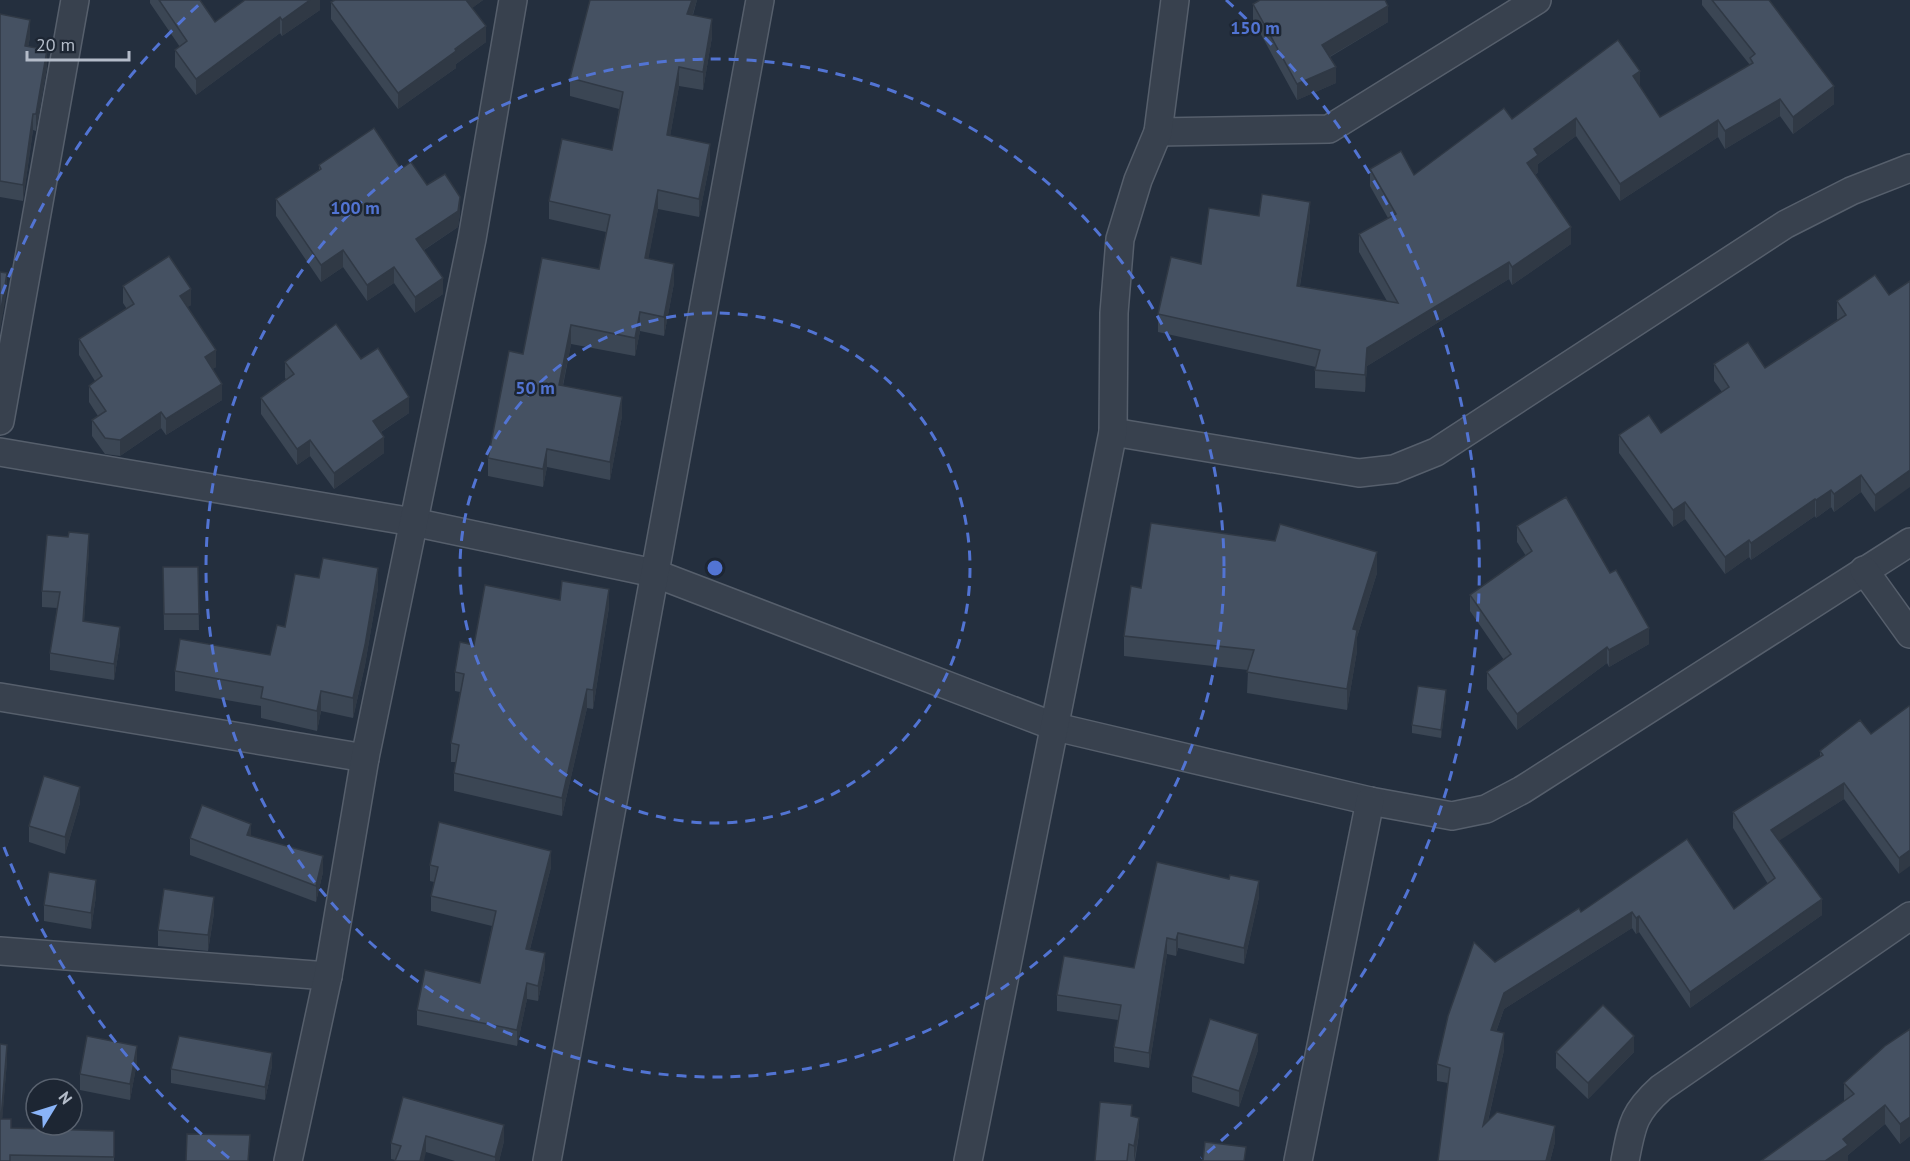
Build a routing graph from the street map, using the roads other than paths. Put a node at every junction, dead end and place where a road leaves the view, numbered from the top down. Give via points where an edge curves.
1 (75, 0) edge
2 (513, 0) edge
3 (760, 0) edge
4 (1175, 0) edge
5 (1537, 0) edge
6 (1158, 132) junction
7 (1910, 168) edge
8 (0, 421) edge
9 (1113, 432) junction
10 (0, 452) edge
11 (413, 522) junction
12 (1910, 542) edge
13 (1864, 570) junction
14 (654, 573) junction
15 (1910, 634) edge
16 (0, 697) edge
17 (1056, 728) junction
18 (365, 758) junction
19 (1370, 801) junction
20 (1910, 916) edge
21 (0, 951) edge
22 (328, 976) junction
23 (288, 1161) edge
24 (547, 1161) edge
25 (968, 1161) edge
26 (1298, 1161) edge
27 (1625, 1161) edge

1 - 8 street
2 - 11 street via 472,239
3 - 14 street
4 - 6 street
5 - 6 street via 1329,129
6 - 9 street via 1120,238 1114,313
7 - 9 street via 1851,191 1786,224 1436,452 1394,469 1359,472
9 - 17 street
10 - 11 street
11 - 14 street
11 - 18 street
12 - 13 street
13 - 15 street
13 - 19 street via 1522,790 1486,809 1452,816
14 - 17 street
14 - 24 street
16 - 18 street
17 - 19 street
17 - 25 street
18 - 22 street
19 - 26 street
20 - 27 street via 1661,1088 1640,1107
21 - 22 street
22 - 23 street

